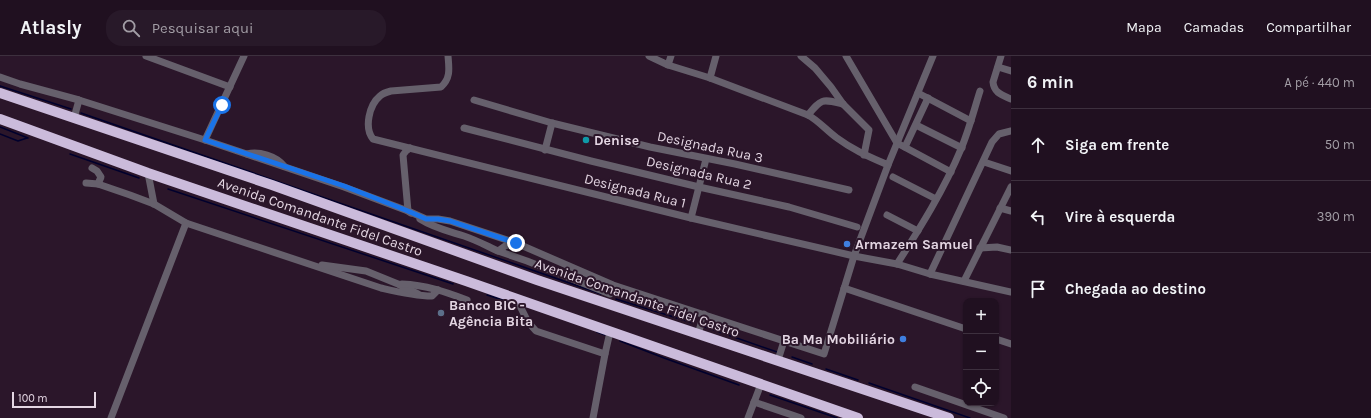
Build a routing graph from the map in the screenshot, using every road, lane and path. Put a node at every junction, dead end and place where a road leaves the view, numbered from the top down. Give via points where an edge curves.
1 (146, 56) edge
2 (244, 56) edge
3 (448, 56) edge
4 (649, 56) edge
5 (670, 56) edge
6 (716, 56) edge
7 (801, 56) edge
8 (846, 56) edge
9 (933, 56) edge
10 (1001, 56) edge
11 (668, 65) junction
12 (998, 67) junction
13 (1011, 70) edge
14 (0, 76) edge
15 (710, 78) junction
16 (230, 86) junction
17 (980, 90) dead end
18 (0, 93) edge
19 (918, 93) junction
20 (928, 98) junction
21 (1011, 99) edge
22 (79, 100) junction
23 (474, 100) dead end
24 (843, 104) junction
25 (808, 115) junction
26 (74, 118) junction
27 (0, 119) edge
28 (971, 121) junction
29 (552, 123) junction
30 (916, 125) junction
31 (464, 128) dead end
32 (1011, 131) edge
33 (205, 140) junction
34 (897, 143) junction
35 (905, 147) junction
36 (410, 148) junction
37 (962, 148) junction
38 (545, 150) junction
39 (864, 154) junction
40 (706, 159) junction
41 (984, 162) junction
42 (888, 165) junction
43 (92, 168) dead end
44 (1011, 170) edge
45 (148, 172) junction
46 (951, 172) junction
47 (893, 177) dead end
48 (86, 183) dead end
49 (98, 184) junction
50 (699, 187) junction
51 (1011, 187) edge
52 (849, 190) dead end
53 (936, 199) junction
54 (154, 204) junction
55 (1000, 208) junction
56 (408, 211) junction
57 (1011, 211) edge
58 (887, 215) dead end
59 (691, 218) junction
60 (450, 221) junction
61 (186, 222) junction
62 (857, 227) dead end
63 (918, 231) junction
64 (470, 239) junction
65 (516, 243) junction
66 (980, 248) junction
67 (1011, 250) edge
68 (498, 251) junction
69 (854, 256) junction
70 (310, 264) junction
71 (897, 264) junction
72 (930, 274) junction
73 (964, 281) junction
74 (398, 284) junction
75 (613, 285) junction
76 (844, 288) junction
77 (438, 290) junction
78 (1011, 292) edge
79 (424, 296) junction
80 (516, 298) junction
81 (609, 298) junction
82 (467, 300) dead end
83 (704, 314) junction
84 (963, 328) edge
85 (610, 332) junction
86 (698, 334) junction
87 (999, 340) edge
88 (784, 341) junction
89 (1011, 344) edge
90 (605, 354) junction
91 (778, 360) junction
92 (761, 384) junction
93 (915, 387) dead end
94 (754, 402) junction
95 (920, 408) junction
96 (111, 418) edge
97 (593, 418) edge
98 (748, 418) edge
99 (801, 418) edge
100 (858, 418) edge
101 (929, 418) edge
102 (949, 418) edge
103 (1004, 418) edge

1 - 16 street
2 - 16 street
3 - 36 street, Designada Rua 1 via 449,74 441,87 384,93 372,107 368,124 369,134 373,139
4 - 11 street
5 - 11 street
6 - 15 street
7 - 24 street via 815,68
8 - 34 street
9 - 19 street
10 - 12 street
11 - 15 street
12 - 13 street
12 - 21 street via 993,86 998,93
14 - 22 street
15 - 25 street
16 - 33 street
17 - 28 street
18 - 26 highway, Avenida Comandante Fidel Castro
19 - 20 street
19 - 34 street
20 - 28 street
20 - 30 street
22 - 26 street
22 - 33 street
23 - 29 street, Designada Rua 3
24 - 25 street via 823,100
24 - 39 street via 869,130
25 - 39 street via 836,138
26 - 81 highway, Avenida Comandante Fidel Castro via 272,185 537,280
27 - 45 highway, Avenida Comandante Fidel Castro
28 - 37 street
29 - 38 street
29 - 40 street, Designada Rua 3
30 - 35 street
30 - 37 street
31 - 38 street, Designada Rua 2
32 - 41 street via 999,134 995,138
33 - 56 street via 344,186
34 - 35 street
34 - 42 street
35 - 46 street
36 - 56 street via 403,156
36 - 59 street, Designada Rua 1
37 - 46 street
38 - 50 street, Designada Rua 2
39 - 42 street
40 - 50 street
40 - 52 street, Designada Rua 3
41 - 44 street
41 - 72 street
42 - 69 street
43 - 49 street via 101,177
45 - 54 street
45 - 80 highway, Avenida Comandante Fidel Castro
46 - 53 street
47 - 53 street
48 - 49 street
49 - 54 street
50 - 59 street
50 - 62 street, Designada Rua 2 via 789,207
51 - 55 street
53 - 63 street
54 - 61 street
55 - 57 street
55 - 66 street
56 - 60 street via 426,219
56 - 64 street via 440,230
58 - 63 street
59 - 69 street, Designada Rua 1
60 - 64 street
60 - 65 street
61 - 70 street
61 - 96 street
63 - 71 street
64 - 68 street
65 - 68 street
65 - 75 street
66 - 67 street via 997,247
66 - 73 street
68 - 81 street via 547,268
69 - 71 street, Designada Rua 1
69 - 76 street
70 - 74 street via 366,271
70 - 79 street via 381,288
71 - 72 street, Designada Rua 1
72 - 73 street, Designada Rua 1
73 - 78 street, Designada Rua 1
74 - 77 street via 419,285
74 - 79 street
75 - 81 street
75 - 83 street
76 - 84 street
76 - 88 street via 824,354
77 - 79 street via 432,296
77 - 82 street
80 - 85 highway, Avenida Comandante Fidel Castro
80 - 90 street via 536,331
81 - 86 highway, Avenida Comandante Fidel Castro
83 - 86 street
83 - 88 street
85 - 90 street
85 - 92 highway, Avenida Comandante Fidel Castro
86 - 91 highway, Avenida Comandante Fidel Castro
87 - 89 street
88 - 91 street
90 - 97 street
91 - 95 highway, Avenida Comandante Fidel Castro
92 - 94 street
92 - 100 highway, Avenida Comandante Fidel Castro
93 - 103 street
94 - 98 street
94 - 99 street
95 - 101 highway
95 - 102 highway, Avenida Comandante Fidel Castro

